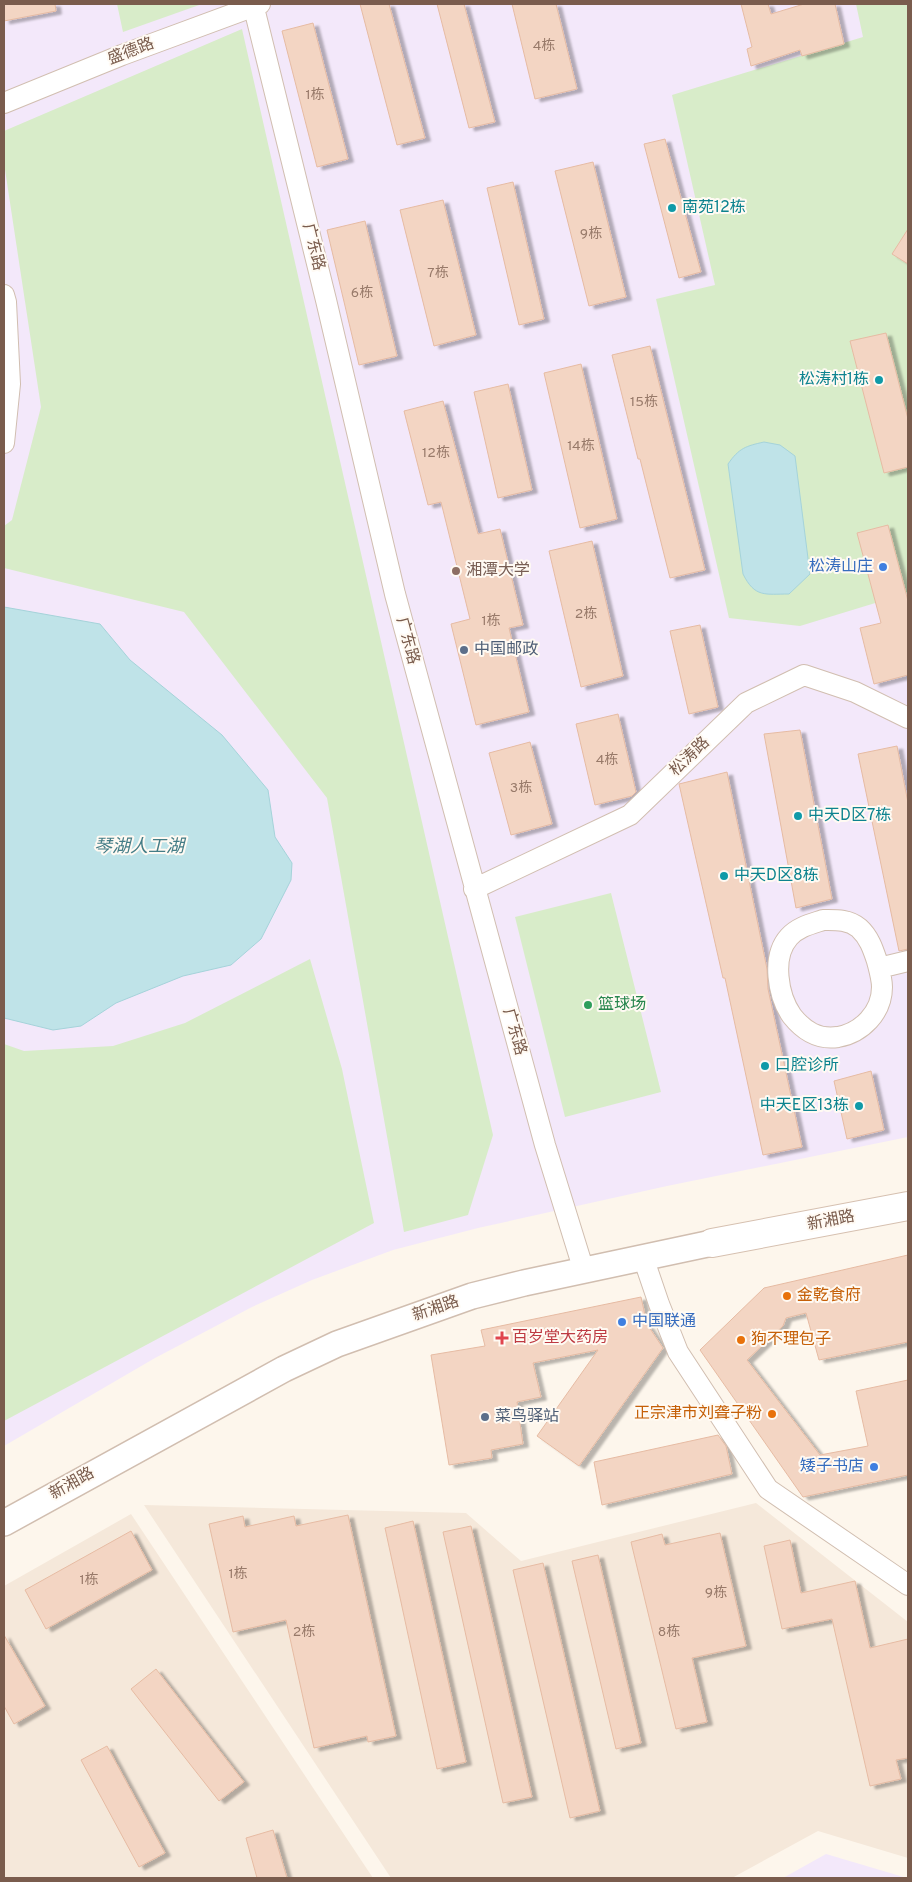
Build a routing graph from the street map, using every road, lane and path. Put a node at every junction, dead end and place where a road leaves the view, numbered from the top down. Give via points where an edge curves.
1 (256, 4) edge
2 (4, 103) edge
3 (4, 295) edge
4 (4, 443) edge
5 (908, 718) edge
6 (474, 889) junction
7 (908, 961) edge
8 (879, 968) junction
9 (908, 1206) edge
10 (712, 1243) joint
11 (643, 1257) junction
12 (584, 1271) junction
13 (4, 1522) edge
14 (908, 1585) edge

1 - 2 street, 盛德路
1 - 6 street, 广东路 via 395,594
3 - 4 street via 10,384
5 - 6 street, 松涛路 via 855,692 804,675 746,703 630,815
6 - 12 street, 广东路 via 545,1145
7 - 8 street
8 - 8 street via 868,938 858,927 842,920 822,920 805,926 789,937 781,949 778,967 785,1005 811,1034 831,1038 851,1035 868,1022 878,1006 882,988
9 - 10 main road, 新湘路
10 - 11 street, 新湘路
11 - 12 street, 新湘路
11 - 14 street via 678,1352 768,1489
12 - 13 street, 新湘路 via 472,1296 337,1344 284,1369

